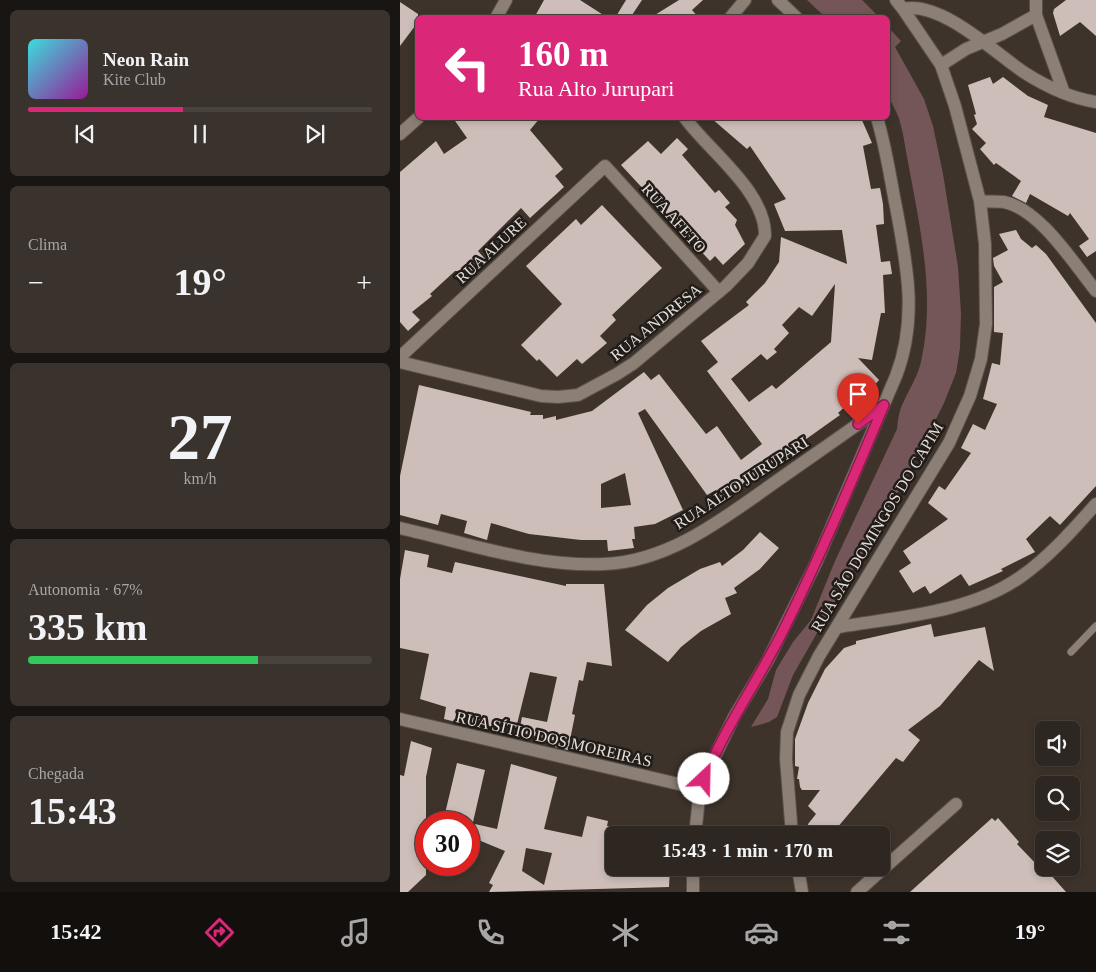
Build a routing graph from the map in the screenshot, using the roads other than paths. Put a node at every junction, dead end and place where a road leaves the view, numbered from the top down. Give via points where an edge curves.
1 (506, 0) edge
2 (745, 0) edge
3 (778, 0) edge
4 (1036, 0) edge
5 (899, 5) edge
6 (498, 15) edge
7 (732, 15) edge
8 (794, 15) edge
9 (1036, 15) junction
10 (984, 41) junction
11 (941, 65) junction
12 (1064, 94) junction
13 (1096, 102) edge
14 (416, 120) edge
15 (686, 120) edge
16 (878, 120) edge
17 (400, 134) edge
18 (605, 166) joint
19 (980, 202) junction
20 (1096, 291) edge
21 (719, 292) junction
22 (400, 357) edge
23 (400, 362) edge
24 (884, 405) junction
25 (1096, 504) edge
26 (400, 528) edge
27 (1096, 626) edge
28 (839, 627) junction
29 (1071, 652) dead end
30 (400, 719) edge
31 (700, 789) junction
32 (956, 804) dead end
33 (696, 826) edge
34 (791, 826) edge
35 (693, 876) edge
36 (799, 876) edge
37 (861, 891) edge
38 (694, 892) edge
39 (802, 892) edge

1 - 6 street
2 - 7 street
3 - 8 street
4 - 9 street
5 - 10 street via 928,8
5 - 11 street, RUA SÃO DOMINGOS DO CAPIM
9 - 10 street
9 - 12 street
10 - 11 street
10 - 12 street via 1023,72
11 - 19 street, RUA SÃO DOMINGOS DO CAPIM
12 - 13 street
14 - 17 street
15 - 21 street, RUA ANDRESA via 750,191 762,211 765,226 765,236 753,256
16 - 24 street via 906,259 910,312 901,364
18 - 21 street, RUA AFETO
18 - 22 street, RUA ALURE
19 - 20 street via 1004,202 1027,214 1040,224
19 - 28 street, RUA SÃO DOMINGOS DO CAPIM via 985,244 986,324 981,359 970,396 949,442
21 - 23 street, RUA ANDRESA via 628,367 578,395 541,396
24 - 26 street, RUA ALTO JURUPARI via 735,510 673,547 639,559 604,564 560,563 496,552
24 - 31 street via 812,571
25 - 28 street via 1019,578 993,593 958,605
27 - 29 lane
28 - 34 street, RUA SÃO DOMINGOS DO CAPIM via 819,656 799,695 787,732
30 - 31 street, RUA SÍTIO DOS MOREIRAS
31 - 33 street
32 - 37 street
35 - 38 street
36 - 39 street

